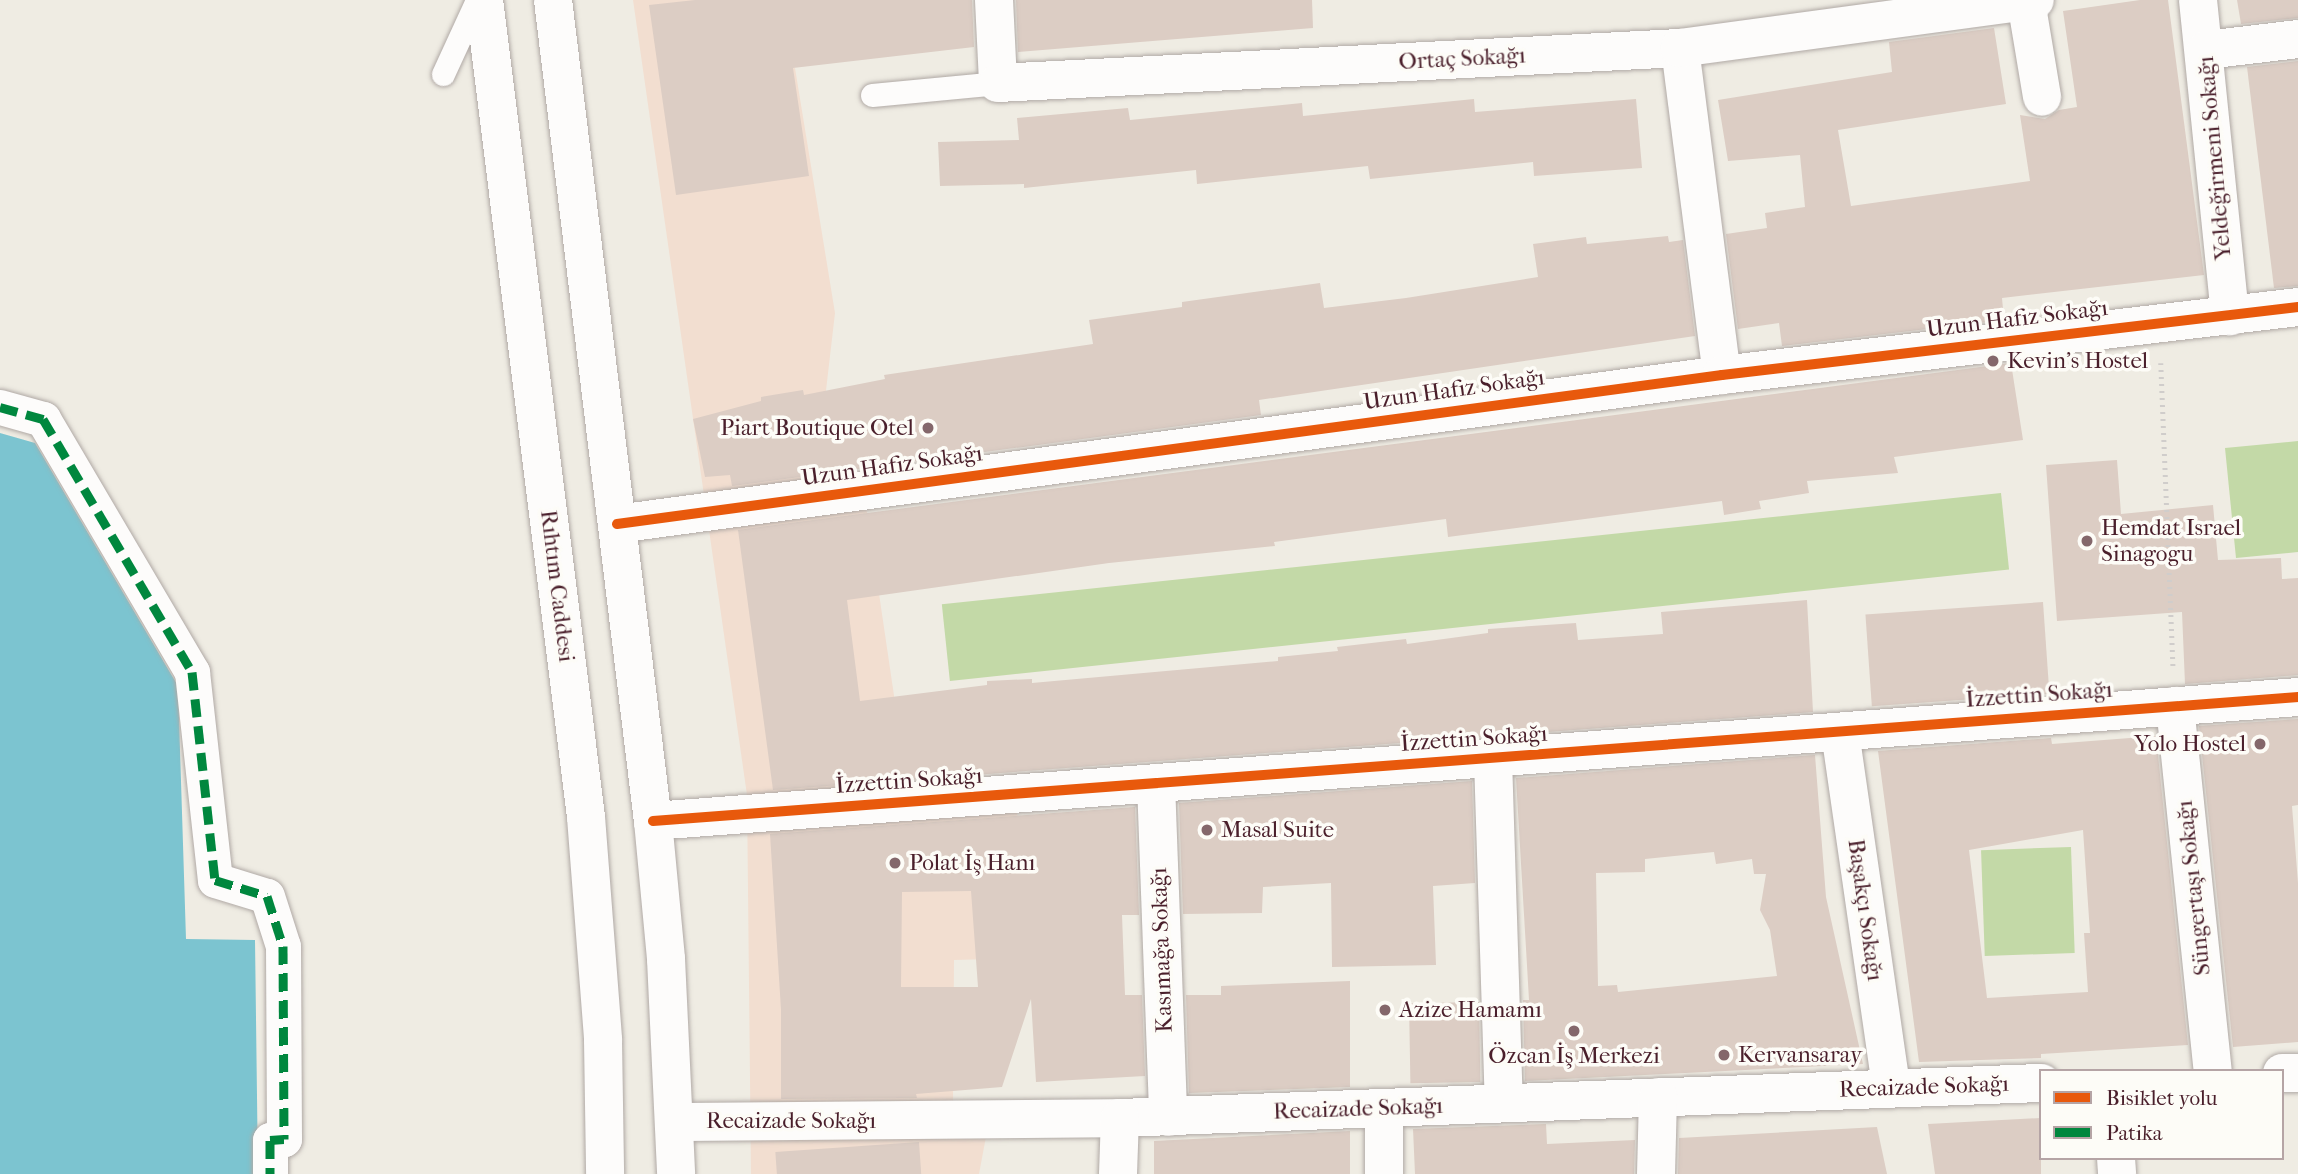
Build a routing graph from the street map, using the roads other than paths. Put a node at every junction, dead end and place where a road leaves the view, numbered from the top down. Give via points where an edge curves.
1 (477, 0) edge
2 (484, 0) edge
3 (553, 0) edge
4 (994, 0) edge
5 (2198, 0) edge
6 (2030, 1) edge
7 (2298, 39) edge
8 (1680, 48) junction
9 (2206, 50) junction
10 (443, 74) dead end
11 (998, 83) junction
12 (872, 95) dead end
13 (2042, 97) dead end
14 (2298, 307) edge
15 (2230, 316) junction
16 (1722, 375) junction
17 (0, 407) edge
18 (617, 524) junction
19 (2298, 697) edge
20 (2175, 706) junction
21 (1840, 732) junction
22 (1493, 759) junction
23 (1156, 783) junction
24 (653, 821) junction
25 (2213, 1069) edge
26 (2039, 1083) edge
27 (1891, 1088) junction
28 (1658, 1097) junction
29 (1504, 1102) junction
30 (1384, 1108) junction
31 (1168, 1117) junction
32 (1120, 1118) junction
33 (674, 1122) junction
34 (270, 1174) edge
35 (605, 1174) edge
36 (676, 1174) edge
37 (1118, 1174) edge
38 (1384, 1174) edge
39 (1656, 1174) edge

1 - 10 lane
2 - 35 street, Rıhtım Caddesi via 586,817 603,1040
3 - 18 street
4 - 11 street
5 - 9 street, Yeldeğirmeni Sokağı
6 - 8 street, Ortaç Sokağı
6 - 13 street
7 - 9 street
8 - 11 street, Ortaç Sokağı
8 - 16 street
9 - 15 street, Yeldeğirmeni Sokağı
11 - 12 lane
14 - 15 street, Uzun Hafız Sokağı
15 - 16 street, Uzun Hafız Sokağı
16 - 18 street, Uzun Hafız Sokağı
17 - 34 street via 43,419 192,672 215,880 267,896 283,946 284,1139 270,1140
18 - 24 street
19 - 20 street, İzzettin Sokağı
20 - 21 street, İzzettin Sokağı
20 - 25 street, Süngertaşı Sokağı
21 - 22 street, İzzettin Sokağı
21 - 27 street, Başakçı Sokağı
22 - 23 street, İzzettin Sokağı
22 - 29 street
23 - 24 street, İzzettin Sokağı
23 - 31 street, Kasımağa Sokağı
24 - 33 street
26 - 27 street, Recaizade Sokağı
27 - 28 street, Recaizade Sokağı
28 - 29 street, Recaizade Sokağı
28 - 39 street
29 - 30 street, Recaizade Sokağı
30 - 31 street, Recaizade Sokağı
30 - 38 street
31 - 32 street, Recaizade Sokağı
32 - 33 street, Recaizade Sokağı
32 - 37 street
33 - 36 street

